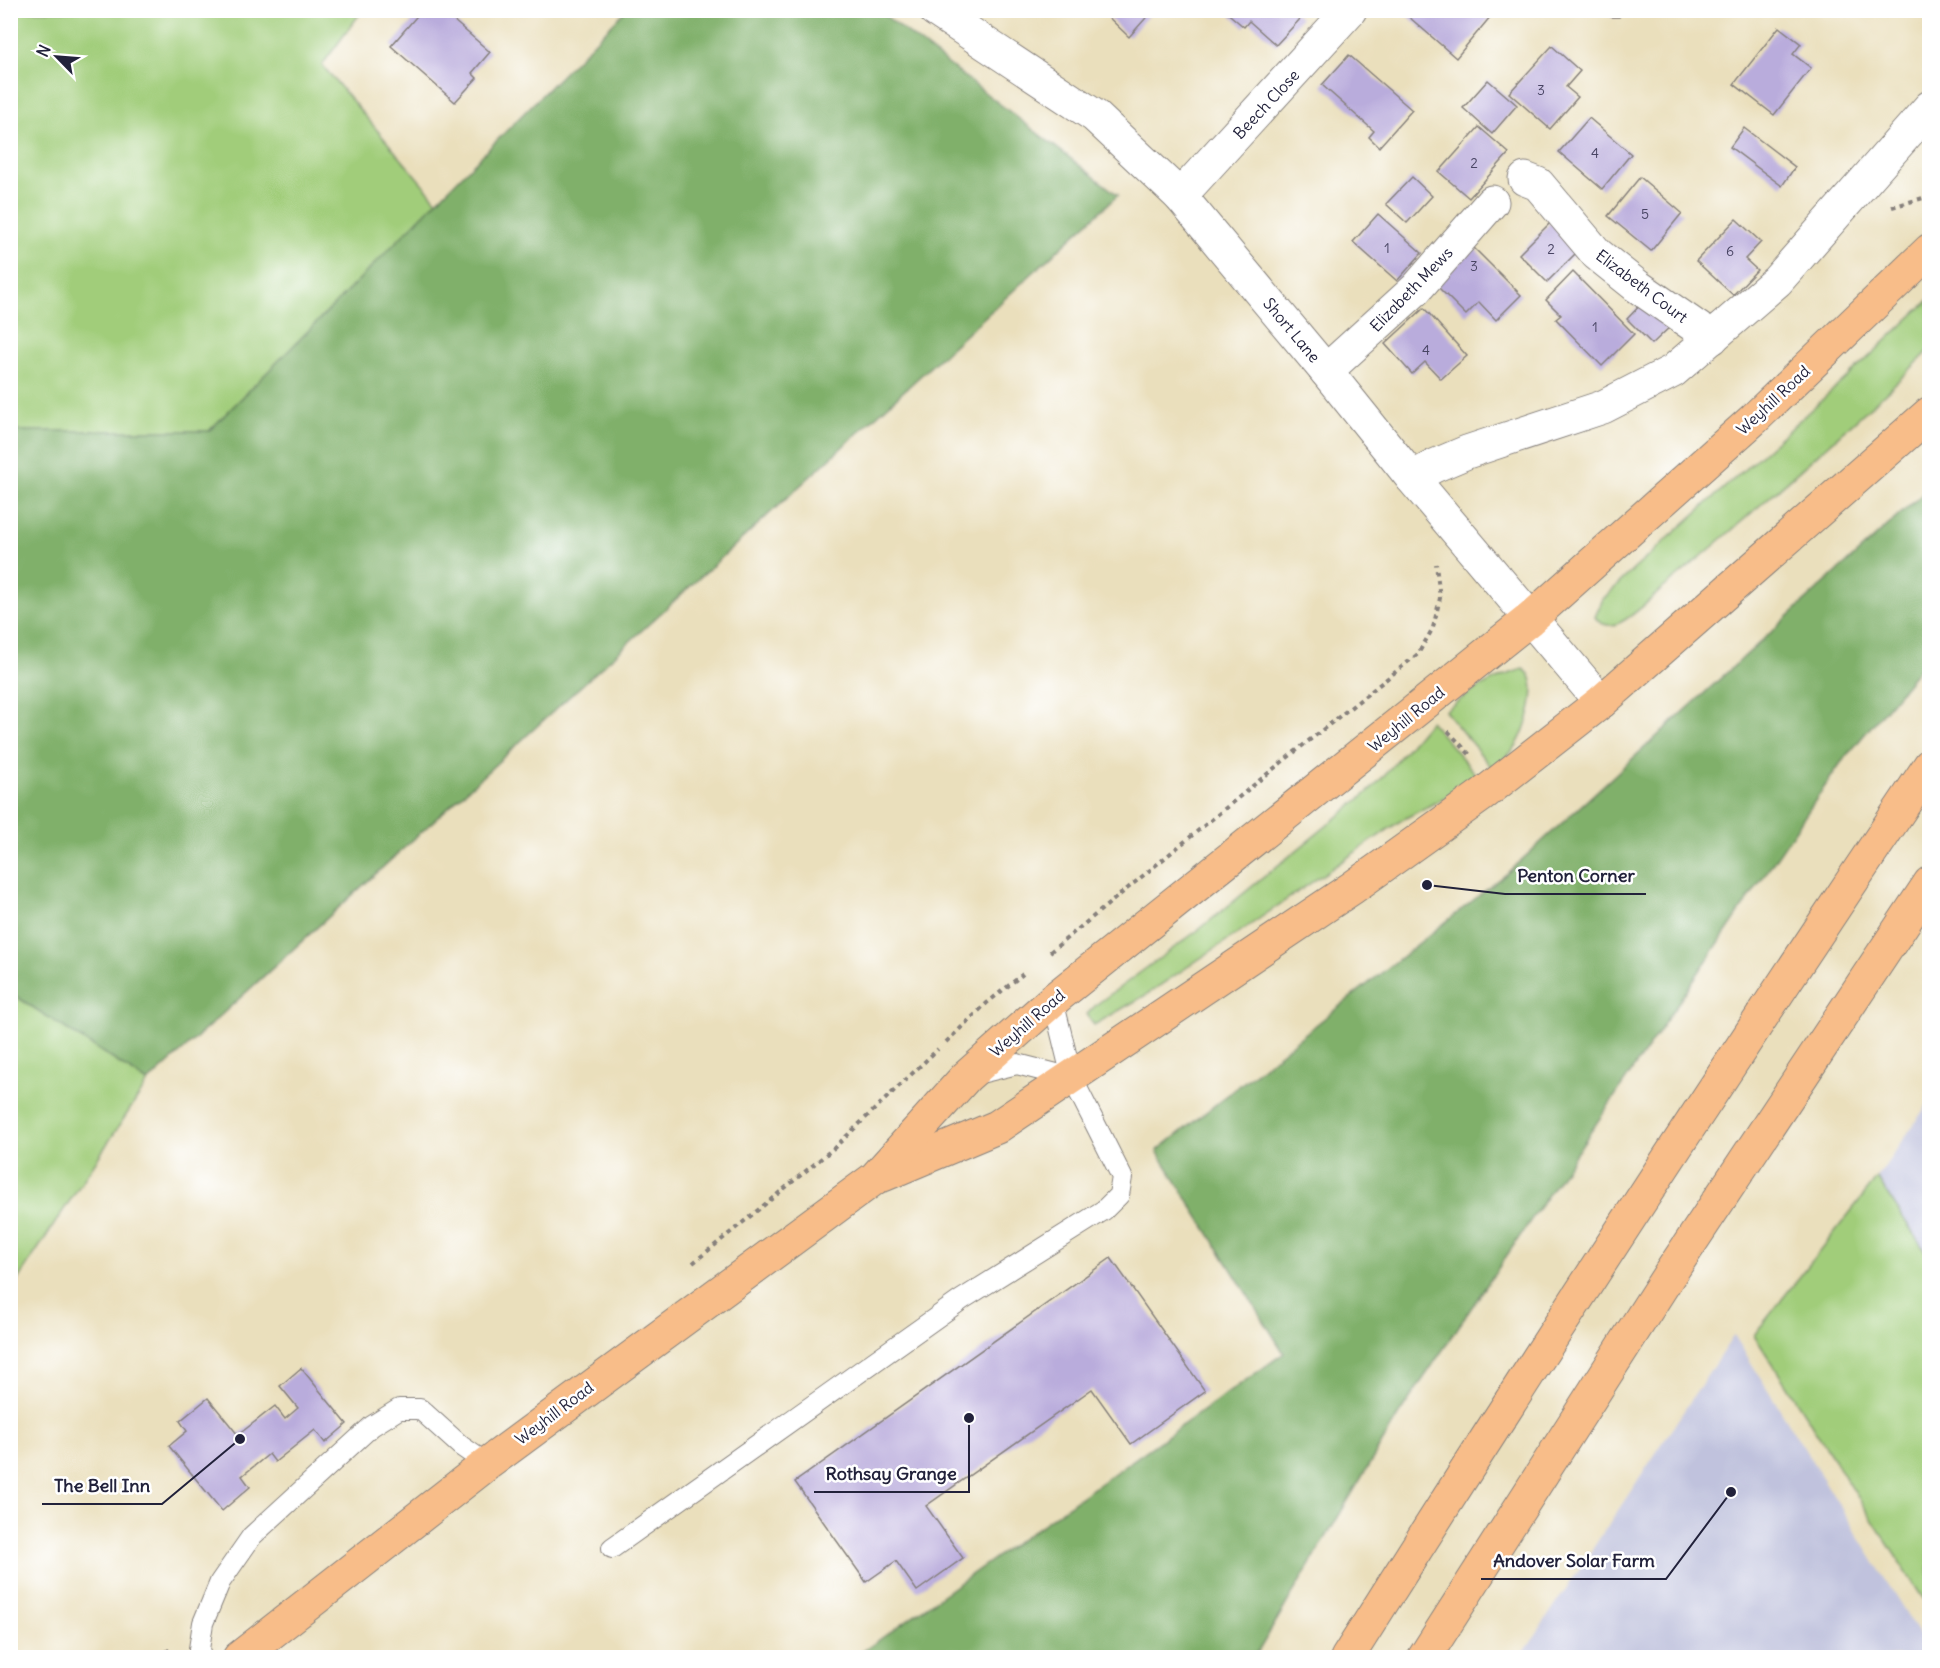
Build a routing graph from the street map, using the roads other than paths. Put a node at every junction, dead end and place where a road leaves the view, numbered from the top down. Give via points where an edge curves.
1 (935, 10) edge
2 (1350, 10) edge
3 (1929, 107) edge
4 (1525, 179) dead end
5 (1180, 196) junction
6 (1492, 202) dead end
7 (1929, 250) edge
8 (1712, 338) junction
9 (1326, 371) junction
10 (1929, 413) edge
11 (1412, 478) junction
12 (1530, 619) junction
13 (1600, 702) junction
14 (1929, 765) edge
15 (1929, 884) edge
16 (1053, 1000) junction
17 (966, 1077) junction
18 (1072, 1078) junction
19 (875, 1178) junction
20 (487, 1464) junction
21 (612, 1548) dead end
22 (201, 1658) edge
23 (239, 1658) edge
24 (1347, 1658) edge
25 (1424, 1658) edge

1 - 5 street, Short Lane via 1095,116
2 - 5 street, Beech Close
3 - 8 street via 1778,281
4 - 8 street, Elizabeth Court via 1538,184 1597,254
5 - 9 street, Short Lane
6 - 9 street, Elizabeth Mews via 1416,289
7 - 12 main road, Weyhill Road via 1754,419
8 - 11 street via 1673,371 1602,407 1467,452
9 - 11 street, Short Lane
10 - 13 main road, Weyhill Road
11 - 12 street, Short Lane
12 - 13 street, Short Lane
12 - 16 main road, Weyhill Road
13 - 18 main road, Weyhill Road via 1482,795 1380,868
14 - 24 main road via 1536,1359
15 - 25 main road via 1669,1275
16 - 17 main road, Weyhill Road
16 - 18 lane
17 - 18 lane via 1017,1064
17 - 19 main road, Weyhill Road
18 - 19 main road, Weyhill Road via 997,1127
18 - 21 lane via 1122,1177 1119,1195 1104,1210 962,1300
19 - 20 main road, Weyhill Road
20 - 22 lane via 420,1409 399,1409 372,1426 252,1536 220,1582 203,1623
20 - 23 main road, Weyhill Road

